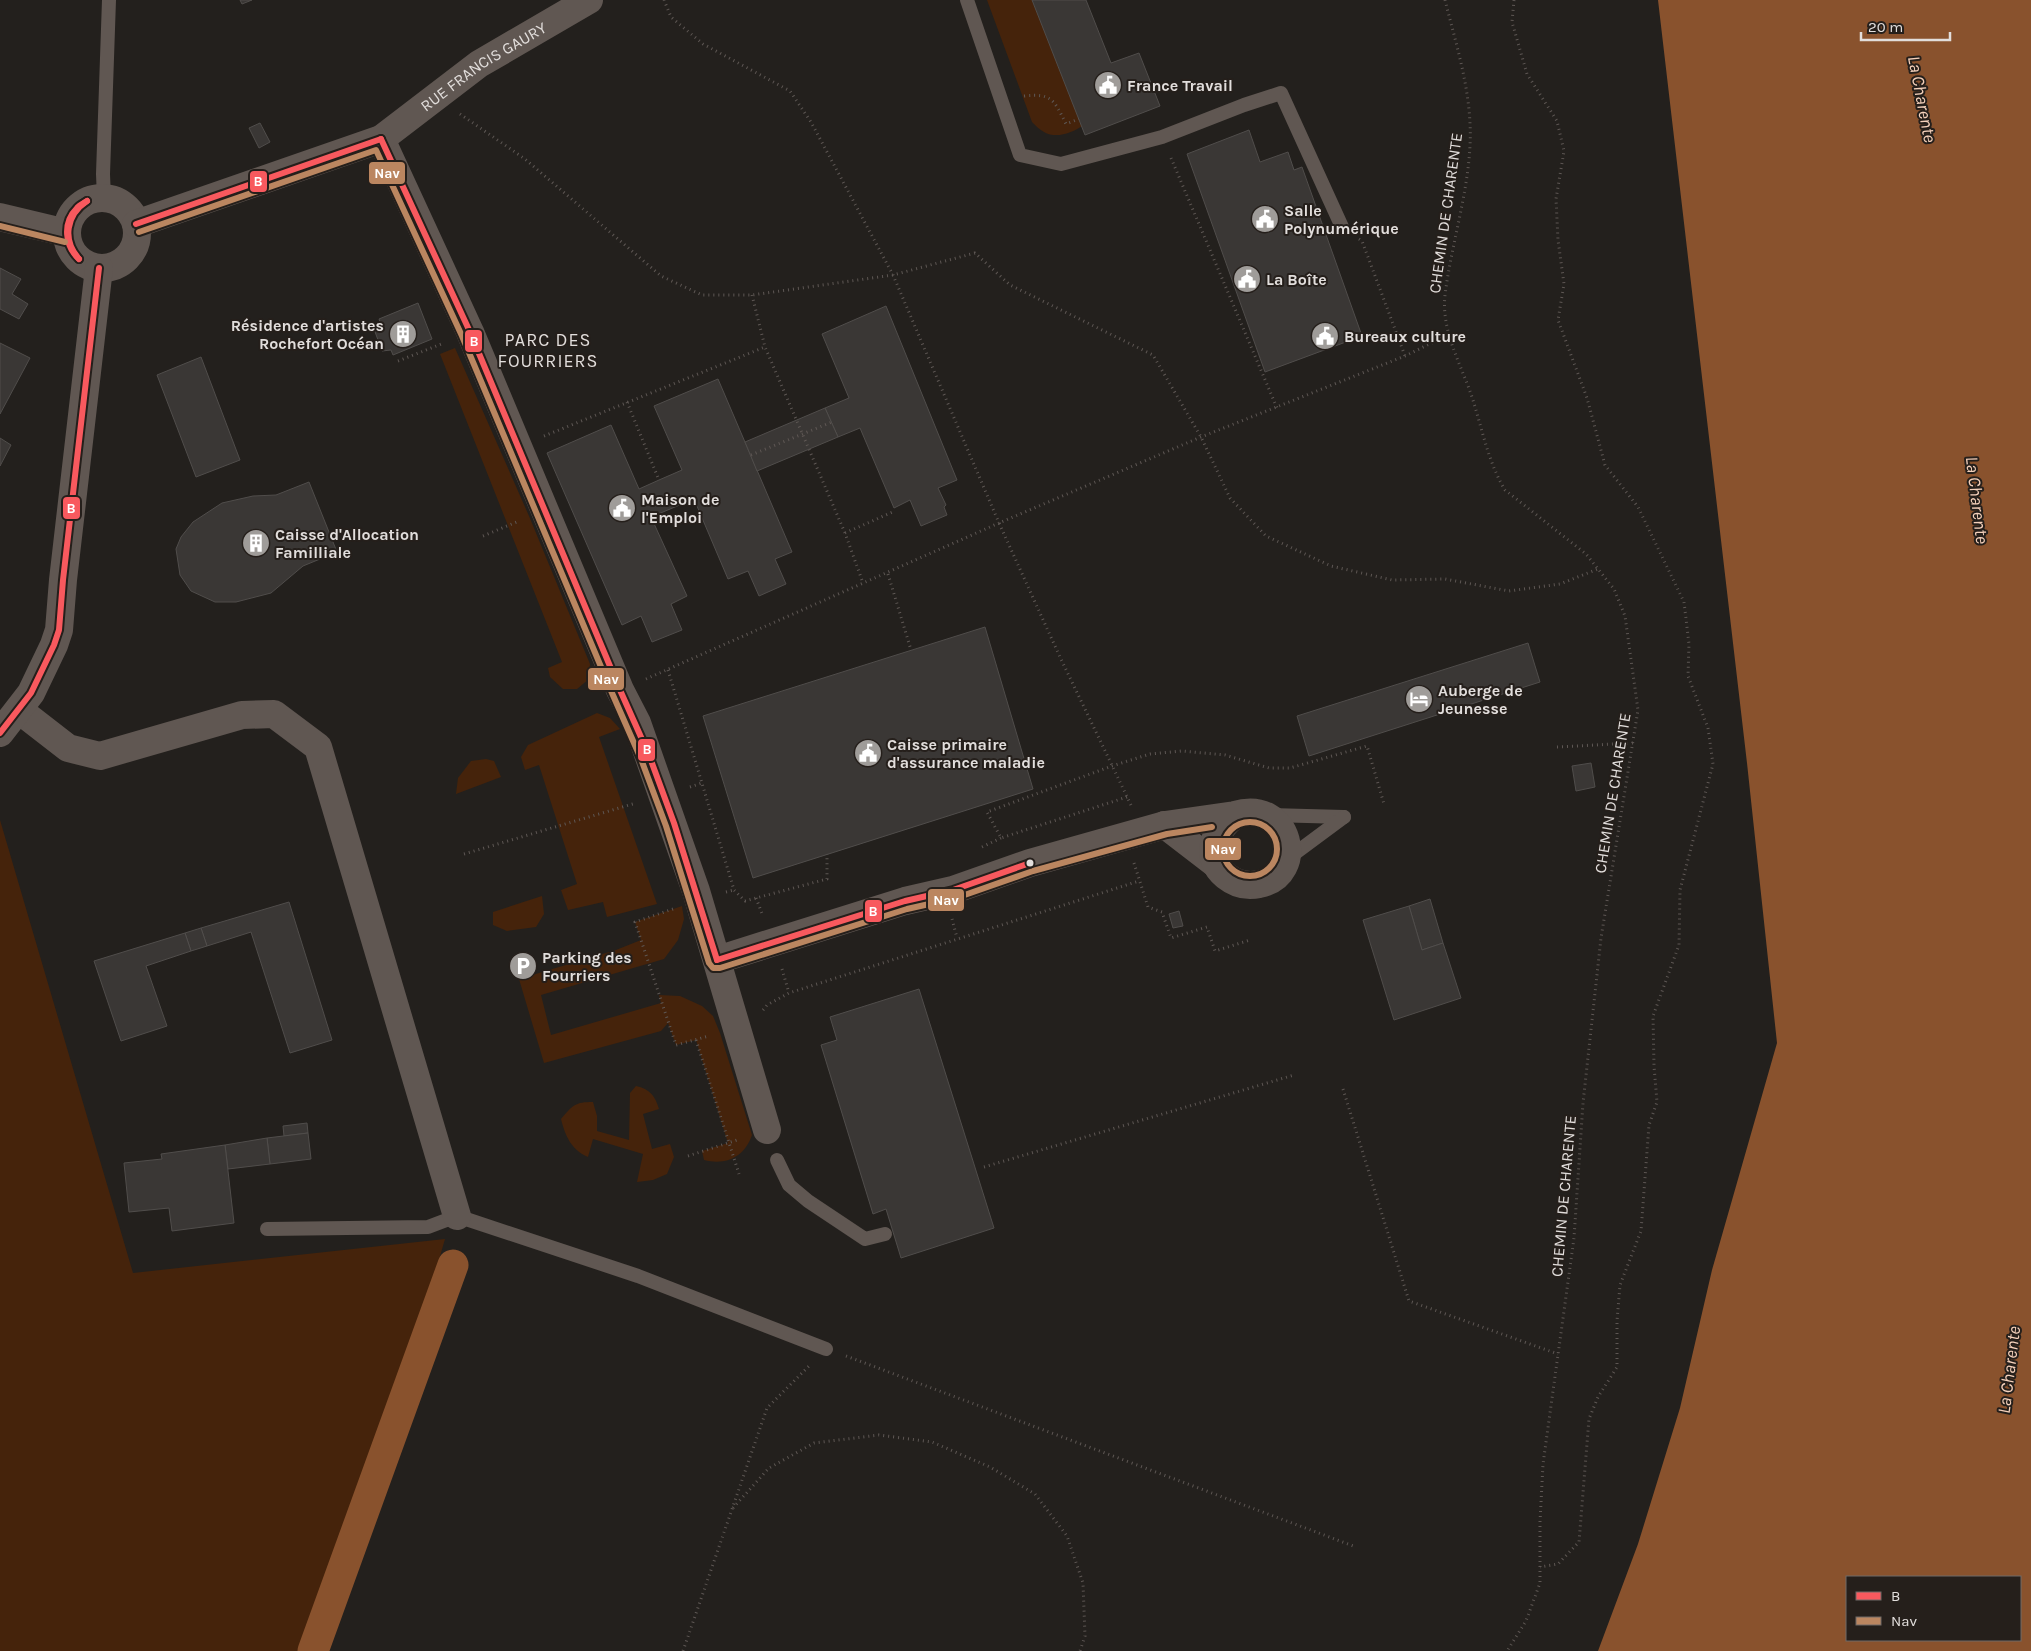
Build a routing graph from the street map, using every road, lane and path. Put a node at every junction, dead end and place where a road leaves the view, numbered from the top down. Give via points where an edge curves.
1 (108, 0) edge
2 (589, 0) edge
3 (664, 0) edge
4 (967, 0) edge
5 (1445, 0) edge
6 (1514, 0) edge
7 (435, 97) junction
8 (1003, 104) junction
9 (1079, 119) dead end
10 (1162, 137) junction
11 (380, 139) junction
12 (104, 198) junction
13 (0, 217) edge
14 (136, 224) junction
15 (1342, 227) joint
16 (67, 233) junction
17 (99, 268) junction
18 (893, 275) junction
19 (752, 295) junction
20 (1448, 335) junction
21 (765, 347) junction
22 (1405, 356) junction
23 (627, 402) junction
24 (1278, 408) junction
25 (832, 422) dead end
26 (803, 434) junction
27 (1200, 437) junction
28 (518, 447) junction
29 (750, 456) dead end
30 (659, 480) dead end
31 (545, 510) junction
32 (895, 511) dead end
33 (1000, 523) junction
34 (845, 533) junction
35 (483, 536) dead end
36 (1598, 569) junction
37 (888, 574) junction
38 (863, 583) junction
39 (912, 650) dead end
40 (668, 670) junction
41 (620, 690) junction
42 (19, 710) junction
43 (0, 733) edge
44 (1633, 743) junction
45 (1557, 747) dead end
46 (1112, 766) junction
47 (702, 783) junction
48 (664, 794) junction
49 (1127, 797) junction
50 (1384, 804) dead end
51 (1265, 814) junction
52 (1235, 815) junction
53 (1145, 830) junction
54 (464, 854) dead end
55 (827, 854) dead end
56 (1285, 860) junction
57 (1217, 865) junction
58 (1139, 881) junction
59 (734, 890) junction
60 (698, 900) junction
61 (1250, 940) dead end
62 (717, 960) junction
63 (738, 1029) junction
64 (696, 1040) junction
65 (1294, 1075) dead end
66 (1342, 1089) dead end
67 (767, 1130) joint
68 (728, 1143) junction
69 (688, 1156) dead end
70 (778, 1160) dead end
71 (984, 1167) dead end
72 (738, 1174) dead end
73 (457, 1216) junction
74 (267, 1229) dead end
75 (885, 1234) dead end
76 (826, 1349) junction
77 (1558, 1354) junction
78 (731, 1510) junction
79 (1356, 1547) dead end
80 (1540, 1567) junction
81 (683, 1651) edge
82 (1080, 1651) edge
83 (1507, 1651) edge

1 - 12 lane
2 - 7 street, RUE FRANCIS GAURY via 479,64
3 - 18 path via 671,17 703,44 790,91 811,122
4 - 8 lane
5 - 20 path, CHEMIN DE CHARENTE via 1464,80 1470,123 1468,161 1445,297
6 - 80 path via 1512,22 1527,74 1557,121 1564,151 1556,199 1564,284 1558,320 1587,398 1605,465 1638,507 1684,602 1690,644 1688,676 1708,728 1713,764 1680,890 1679,945 1653,1016 1657,1102 1649,1125 1641,1231 1620,1285 1617,1367 1598,1397 1589,1419 1579,1542 1558,1564
7 - 11 street, RUE FRANCIS GAURY
7 - 19 path via 525,158 661,276 702,295
8 - 9 path via 1040,94 1056,104 1066,124
8 - 10 lane via 1020,155 1061,164
10 - 15 lane via 1281,93
10 - 24 path
11 - 14 street, RUE FRANCIS GAURY
11 - 28 street via 470,332
12 - 14 street via 125,206
12 - 16 street via 82,204 74,212
13 - 16 street
14 - 17 street via 138,234 130,255 110,268
15 - 22 path via 1362,241
16 - 17 street via 73,253 89,266
17 - 42 street via 59,630 31,693
18 - 19 path
18 - 27 path via 975,253 1010,284 1153,355
18 - 33 path
19 - 21 path
20 - 22 path
20 - 36 path, CHEMIN DE CHARENTE via 1505,490 1586,554
21 - 23 path
21 - 26 path
22 - 24 path
23 - 28 path
23 - 30 path
24 - 27 path
25 - 26 path
26 - 29 path
26 - 34 path
27 - 33 path
27 - 36 path via 1230,498 1266,536 1330,566 1392,580 1445,579 1509,591 1560,584
28 - 31 street
31 - 35 path
31 - 41 street
32 - 34 path
33 - 37 path
33 - 46 path
34 - 38 path
36 - 44 path, CHEMIN DE CHARENTE via 1614,589 1625,616 1638,710
37 - 38 path
37 - 39 path
38 - 40 path
40 - 41 path
40 - 47 path
41 - 48 street via 637,723
42 - 43 street
42 - 73 street via 68,748 100,756 242,715 274,714 318,747
44 - 45 path
44 - 77 path, CHEMIN DE CHARENTE via 1602,938 1583,1103 1574,1238
46 - 49 path
46 - 49 path via 988,812 1001,838
46 - 50 path via 1150,754 1182,751 1225,755 1269,768 1290,768 1367,746
47 - 48 path
47 - 59 path
48 - 54 path
48 - 60 street
49 - 53 path
51 - 52 street via 1245,812
51 - 56 street via 1274,820 1286,838
51 - 56 lane via 1344,817
52 - 53 street
52 - 57 street via 1225,822 1214,842
53 - 57 street
53 - 58 path
53 - 62 street
55 - 59 path via 827,879 745,902
56 - 57 street via 1272,878 1253,885 1232,881
58 - 61 path via 1148,907 1162,912 1171,938 1207,927 1215,951
58 - 63 path via 790,993 767,1005
59 - 60 path
60 - 62 street
60 - 64 path via 635,922 676,1045
62 - 63 street
63 - 64 path
63 - 67 street
64 - 68 path
65 - 71 path
66 - 77 path via 1409,1301
67 - 68 path
68 - 69 path
68 - 72 path
70 - 75 lane via 789,1185 808,1201 865,1239
73 - 74 lane via 428,1226
73 - 76 lane via 638,1276
76 - 78 path via 767,1408
76 - 79 path
77 - 80 path, CHEMIN DE CHARENTE via 1543,1464
78 - 81 path
78 - 82 path via 769,1468 814,1443 879,1435 932,1442 990,1468 1035,1494 1067,1536 1083,1583 1085,1636
80 - 83 path, CHEMIN DE CHARENTE via 1540,1583 1526,1621

